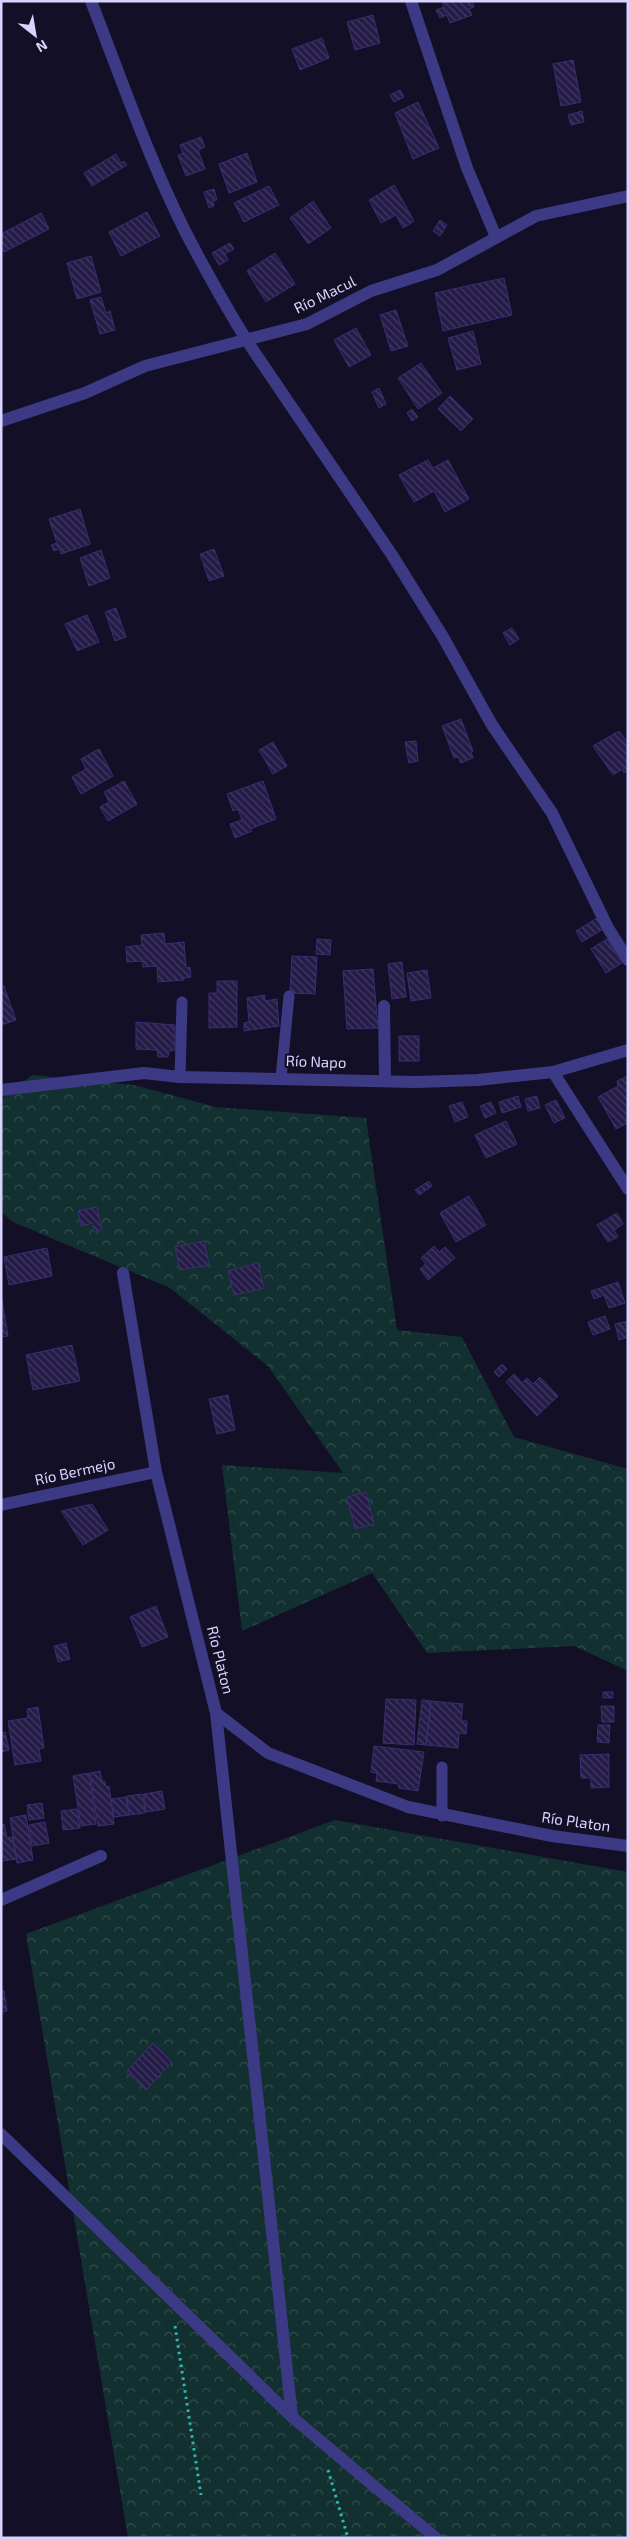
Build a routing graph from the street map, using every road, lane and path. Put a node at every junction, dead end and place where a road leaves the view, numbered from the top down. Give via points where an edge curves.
1 (91, 1) edge
2 (411, 1) edge
3 (628, 196) edge
4 (496, 237) junction
5 (246, 341) junction
6 (1, 421) edge
7 (628, 960) edge
8 (289, 996) dead end
9 (182, 1002) dead end
10 (384, 1006) dead end
11 (628, 1050) edge
12 (553, 1072) junction
13 (180, 1077) junction
14 (281, 1078) junction
15 (385, 1081) junction
16 (1, 1090) edge
17 (628, 1189) edge
18 (123, 1273) dead end
19 (156, 1472) junction
20 (1, 1506) edge
21 (216, 1713) junction
22 (442, 1767) dead end
23 (442, 1816) junction
24 (628, 1846) edge
25 (101, 1856) dead end
26 (1, 1900) edge
27 (1, 2134) edge
28 (171, 2298) junction
29 (292, 2417) junction
30 (327, 2467) dead end
31 (201, 2495) dead end
32 (348, 2538) edge
33 (436, 2538) edge

1 - 5 street via 143,135 185,230
2 - 4 street via 467,168
3 - 4 street, Río Macul via 536,216
4 - 5 street, Río Macul via 437,270 371,291 308,324
5 - 6 street, Río Macul via 145,366 86,393
5 - 7 street via 392,555 492,725 552,812 608,928
8 - 14 lane
9 - 13 lane
10 - 15 street
11 - 12 street, Río Napo
12 - 15 street, Río Napo via 469,1080
12 - 17 street
13 - 14 street, Río Napo
13 - 16 street, Río Napo via 144,1073
14 - 15 street, Río Napo
18 - 19 street, Río Platon
19 - 20 street, Río Bermejo
19 - 21 street, Río Platon
21 - 23 street, Río Platon via 268,1753 408,1808
21 - 29 street
22 - 23 lane
23 - 24 street, Río Platon
25 - 26 street
27 - 28 street
28 - 29 street
28 - 31 path
29 - 33 street
30 - 32 path

